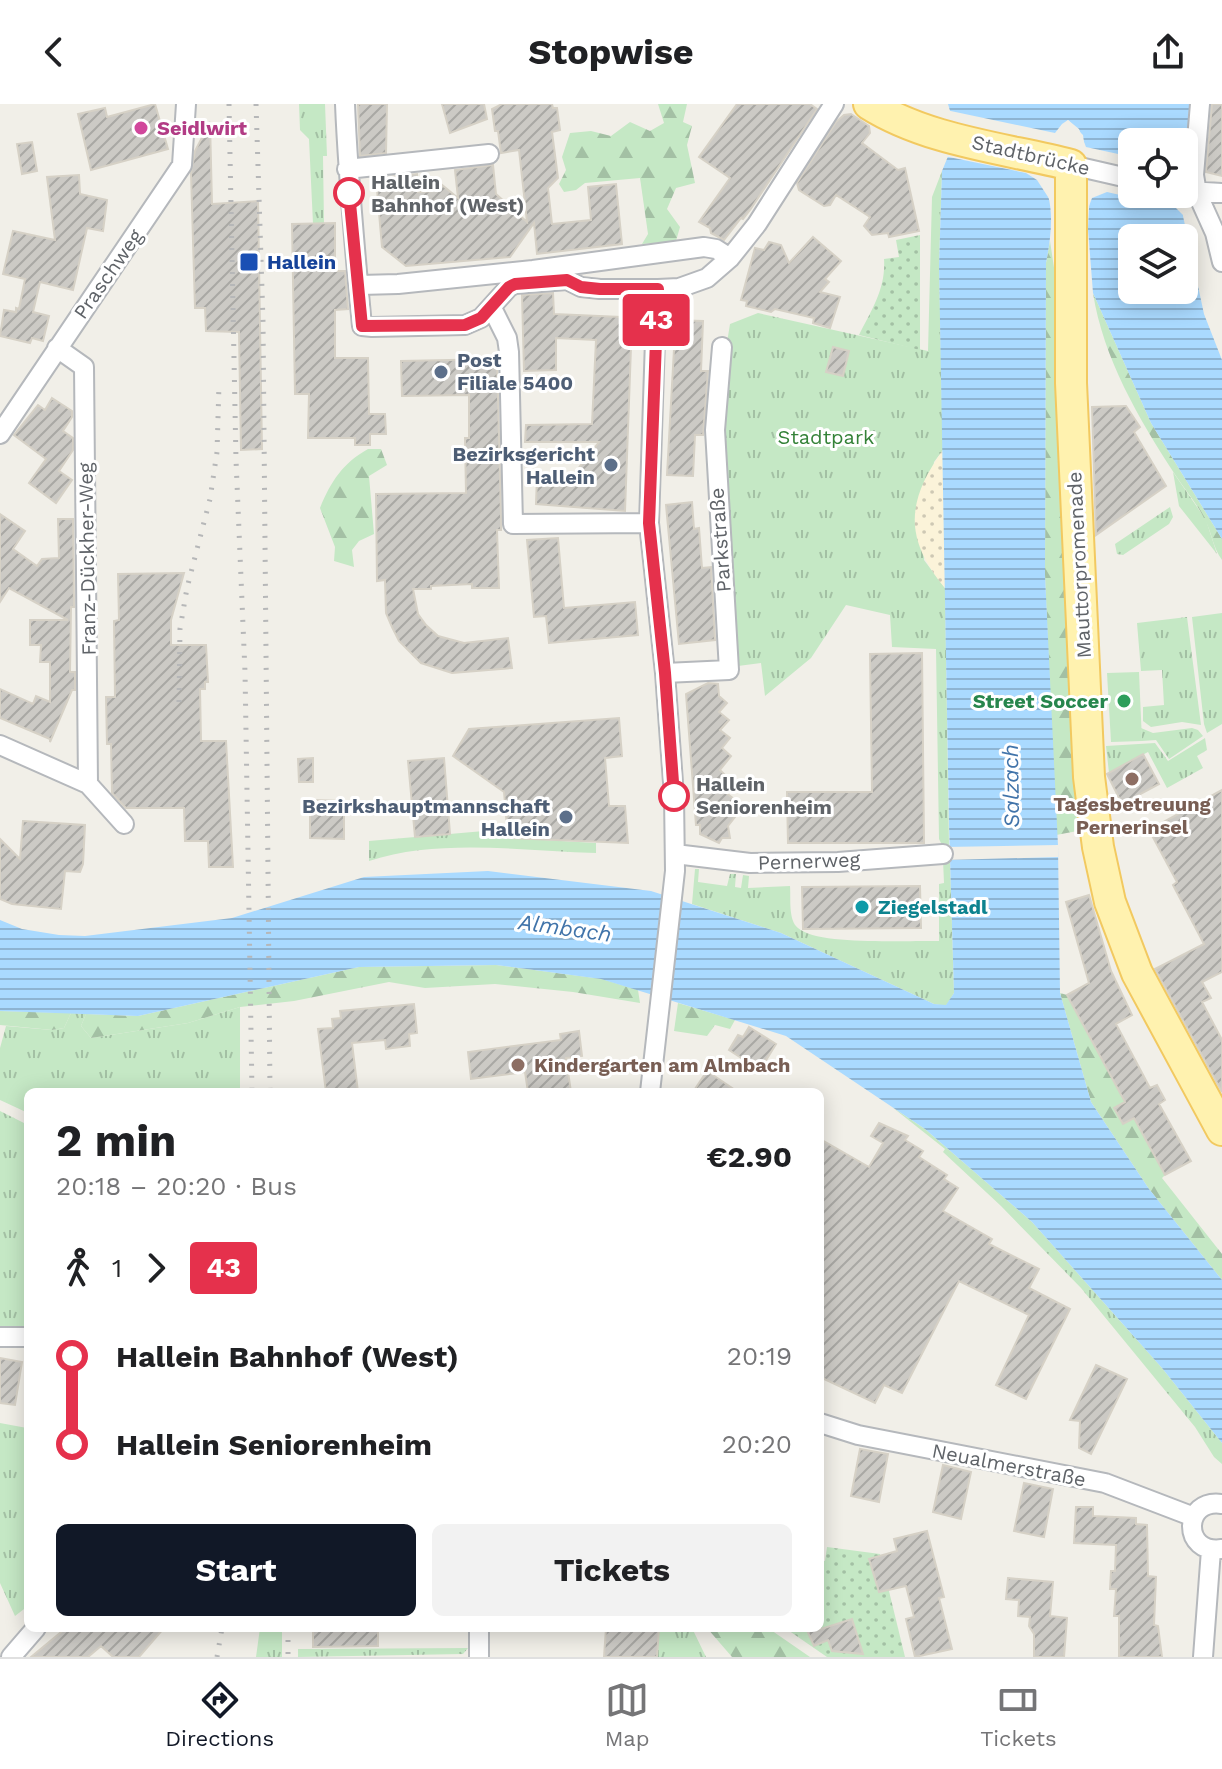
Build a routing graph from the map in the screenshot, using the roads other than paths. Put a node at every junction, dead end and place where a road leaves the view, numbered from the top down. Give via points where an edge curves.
1 (186, 104) edge
2 (345, 104) edge
3 (834, 104) edge
4 (869, 104) edge
5 (1200, 104) edge
6 (1197, 128) edge
7 (489, 154) dead end
8 (1074, 166) junction
9 (347, 169) junction
10 (1118, 176) edge
11 (1198, 188) edge
12 (1222, 193) edge
13 (1198, 202) edge
14 (730, 258) junction
15 (1222, 262) edge
16 (556, 273) junction
17 (360, 285) junction
18 (658, 289) junction
19 (492, 308) junction
20 (656, 319) dead end
21 (655, 340) dead end
22 (722, 347) dead end
23 (57, 348) junction
24 (0, 434) edge
25 (649, 523) junction
26 (665, 673) junction
27 (0, 745) edge
28 (88, 784) junction
29 (124, 824) dead end
30 (943, 854) dead end
31 (674, 870) junction
32 (650, 1088) edge
33 (1222, 1130) edge
34 (0, 1337) edge
35 (24, 1337) edge
36 (824, 1424) edge
37 (1222, 1504) edge
38 (1194, 1517) junction
39 (1217, 1549) edge
40 (33, 1632) edge
41 (479, 1632) edge
42 (11, 1657) edge
43 (479, 1657) edge
44 (1203, 1657) edge

1 - 23 street, Praschweg via 182,165
2 - 9 street
3 - 14 street
4 - 8 main road, Stadtbrücke via 929,131
5 - 6 street
7 - 9 street
8 - 10 street, Stadtbrücke
8 - 33 main road, Mauttorpromenade via 1070,351 1089,777 1098,847 1110,902 1137,973
9 - 17 street
11 - 12 street
13 - 15 street via 1215,233
14 - 16 street via 704,247
14 - 18 street via 707,278
16 - 17 street
16 - 18 street via 581,287
16 - 19 street via 509,287
17 - 19 street via 362,326 465,325
18 - 20 street
19 - 25 street via 509,352 513,524
21 - 25 street
22 - 26 street, Parkstraße via 715,444 729,670
23 - 24 street, Praschweg
23 - 28 street, Franz-Dückher-Weg via 84,367
25 - 26 street
26 - 31 street
27 - 28 street
28 - 29 street
30 - 31 street, Pernerweg
31 - 32 street
34 - 35 street
36 - 38 street, Neualmerstraße via 1105,1483
37 - 38 street via 1203,1506
38 - 39 street via 1194,1537
39 - 44 street
40 - 42 street
41 - 43 street

